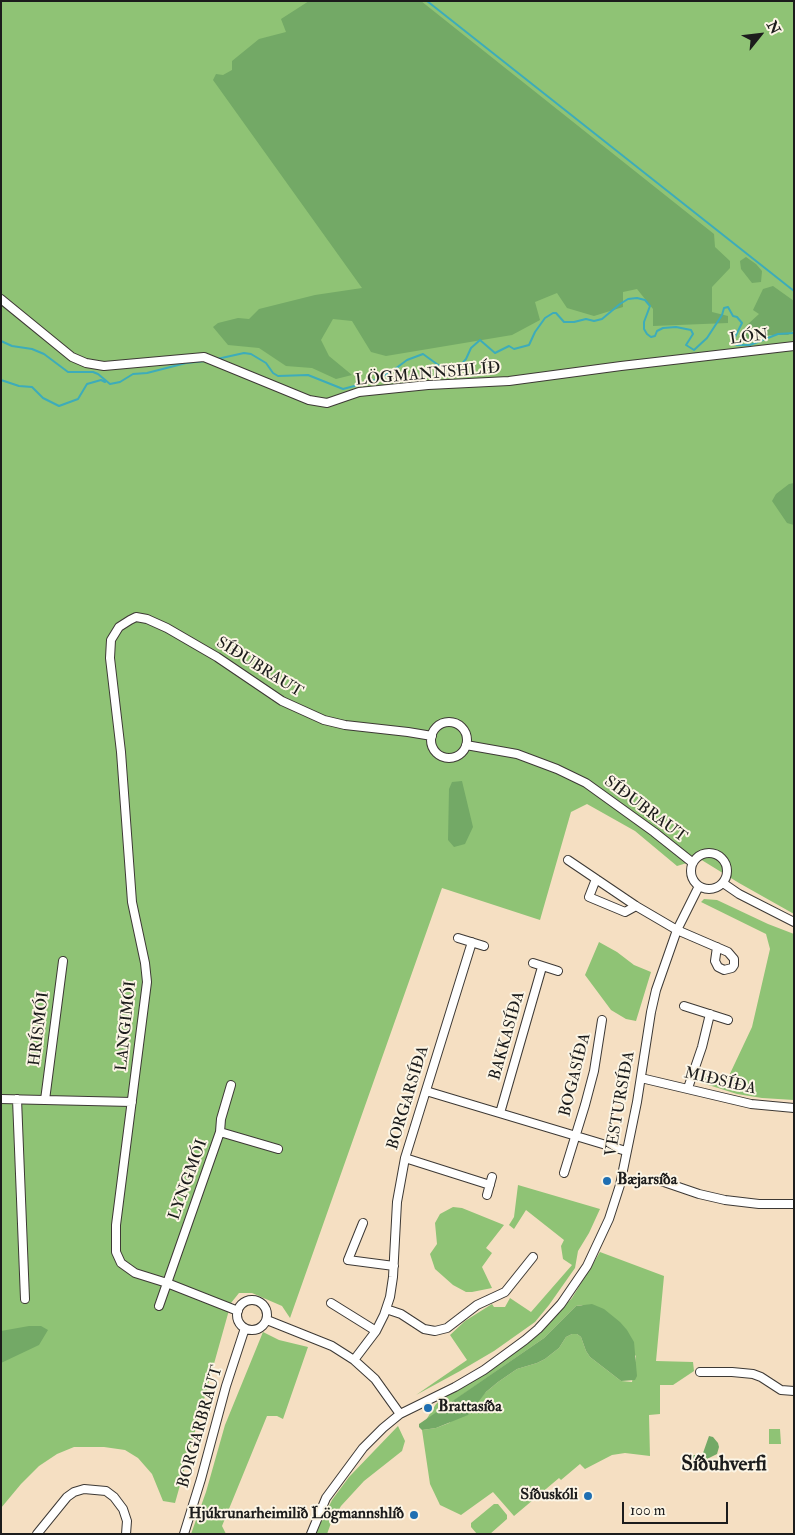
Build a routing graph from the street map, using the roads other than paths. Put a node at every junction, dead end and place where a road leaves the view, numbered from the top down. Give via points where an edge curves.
1 (1, 299) edge
2 (794, 346) edge
3 (708, 357) joint
4 (136, 617) joint
5 (432, 736) junction
6 (466, 745) junction
7 (568, 860) dead end
8 (693, 864) junction
9 (596, 879) junction
10 (722, 883) junction
11 (699, 886) junction
12 (636, 906) junction
13 (794, 922) edge
14 (677, 930) junction
15 (458, 938) dead end
16 (472, 942) junction
17 (484, 946) dead end
18 (717, 948) dead end
19 (63, 961) dead end
20 (533, 963) dead end
21 (542, 966) junction
22 (558, 971) dead end
23 (684, 1006) dead end
24 (710, 1014) junction
25 (602, 1020) dead end
26 (728, 1020) dead end
27 (642, 1078) junction
28 (231, 1085) dead end
29 (688, 1088) junction
30 (426, 1090) junction
31 (1, 1099) edge
32 (17, 1099) junction
33 (45, 1100) junction
34 (132, 1102) junction
35 (794, 1108) edge
36 (500, 1113) junction
37 (220, 1132) junction
38 (575, 1136) junction
39 (278, 1149) dead end
40 (626, 1151) junction
41 (405, 1158) junction
42 (564, 1173) dead end
43 (658, 1180) dead end
44 (488, 1195) dead end
45 (794, 1204) edge
46 (363, 1223) dead end
47 (533, 1257) dead end
48 (348, 1260) junction
49 (394, 1266) junction
50 (345, 1268) dead end
51 (167, 1283) junction
52 (25, 1299) dead end
53 (331, 1303) dead end
54 (159, 1306) dead end
55 (386, 1308) junction
56 (238, 1311) junction
57 (267, 1320) junction
58 (245, 1328) junction
59 (376, 1331) junction
60 (354, 1360) junction
61 (700, 1372) dead end
62 (794, 1391) edge
63 (400, 1414) junction
64 (37, 1534) edge
65 (126, 1534) edge
66 (184, 1534) edge
67 (311, 1534) edge

1 - 3 street, LÖGMANNSHLÍÐ via 72,357 86,363 104,366 204,357 309,400 327,403 359,392 509,381
2 - 3 street, LÓN
4 - 5 street, SÍÐUBRAUT via 167,628 217,656 282,701 324,720 345,726
4 - 34 street, LANGIMÓI via 119,627 110,648 132,902 147,982
5 - 6 street via 434,750 444,757 458,756
5 - 6 street via 442,724 454,723 464,730
6 - 8 street, SÍÐUBRAUT via 517,754 586,783
7 - 9 street
8 - 10 street via 706,854 721,858 727,868
8 - 11 street via 692,877
9 - 12 street
9 - 12 street via 589,897 625,912
10 - 11 street via 710,889
10 - 13 street
11 - 14 street, VESTURSÍÐA
12 - 14 street
14 - 18 street
14 - 27 street, VESTURSÍÐA via 651,1012
15 - 16 street
16 - 17 street
16 - 30 street, BORGARSÍÐA
19 - 33 street, HRÍSMÓI
20 - 21 street
21 - 22 street
21 - 36 street, BAKKASÍÐA
23 - 24 street
24 - 26 street
24 - 29 street
25 - 38 street, BOGASÍÐA via 594,1071
27 - 29 street, MIÐSÍÐA
27 - 40 street, VESTURSÍÐA
28 - 37 street, LYNGMÓI
29 - 35 street, MIÐSÍÐA via 750,1104
30 - 36 street
30 - 41 street, BORGARSÍÐA
31 - 32 street
32 - 33 street
32 - 52 street
33 - 34 street
34 - 51 street, LANGIMÓI via 116,1225 116,1252 121,1263 129,1269
36 - 38 street
37 - 39 street
37 - 51 street, LYNGMÓI
38 - 40 street
38 - 42 street
40 - 63 street, VESTURSÍÐA via 620,1185 602,1236 579,1279 550,1317 526,1340 484,1370
41 - 44 street via 491,1181
41 - 49 street, BORGARSÍÐA via 397,1202
43 - 45 street via 725,1200
46 - 48 street
47 - 55 street via 505,1292 476,1305 447,1328 424,1329
48 - 49 street
48 - 50 street
49 - 55 street, BORGARSÍÐA
51 - 54 street, LYNGMÓI
51 - 56 street, LANGIMÓI
53 - 59 street
55 - 59 street, BORGARSÍÐA
56 - 57 street via 247,1300 257,1300 267,1310
56 - 58 street via 238,1321
57 - 58 street via 256,1330
57 - 60 street via 307,1334
58 - 66 street, BORGARBRAUT
59 - 60 street, BORGARSÍÐA
60 - 63 street via 375,1379
61 - 62 street via 753,1374 780,1390
63 - 67 street, VESTURSÍÐA via 363,1448 326,1498
64 - 65 street via 67,1497 84,1489 106,1492 114,1497 127,1521

